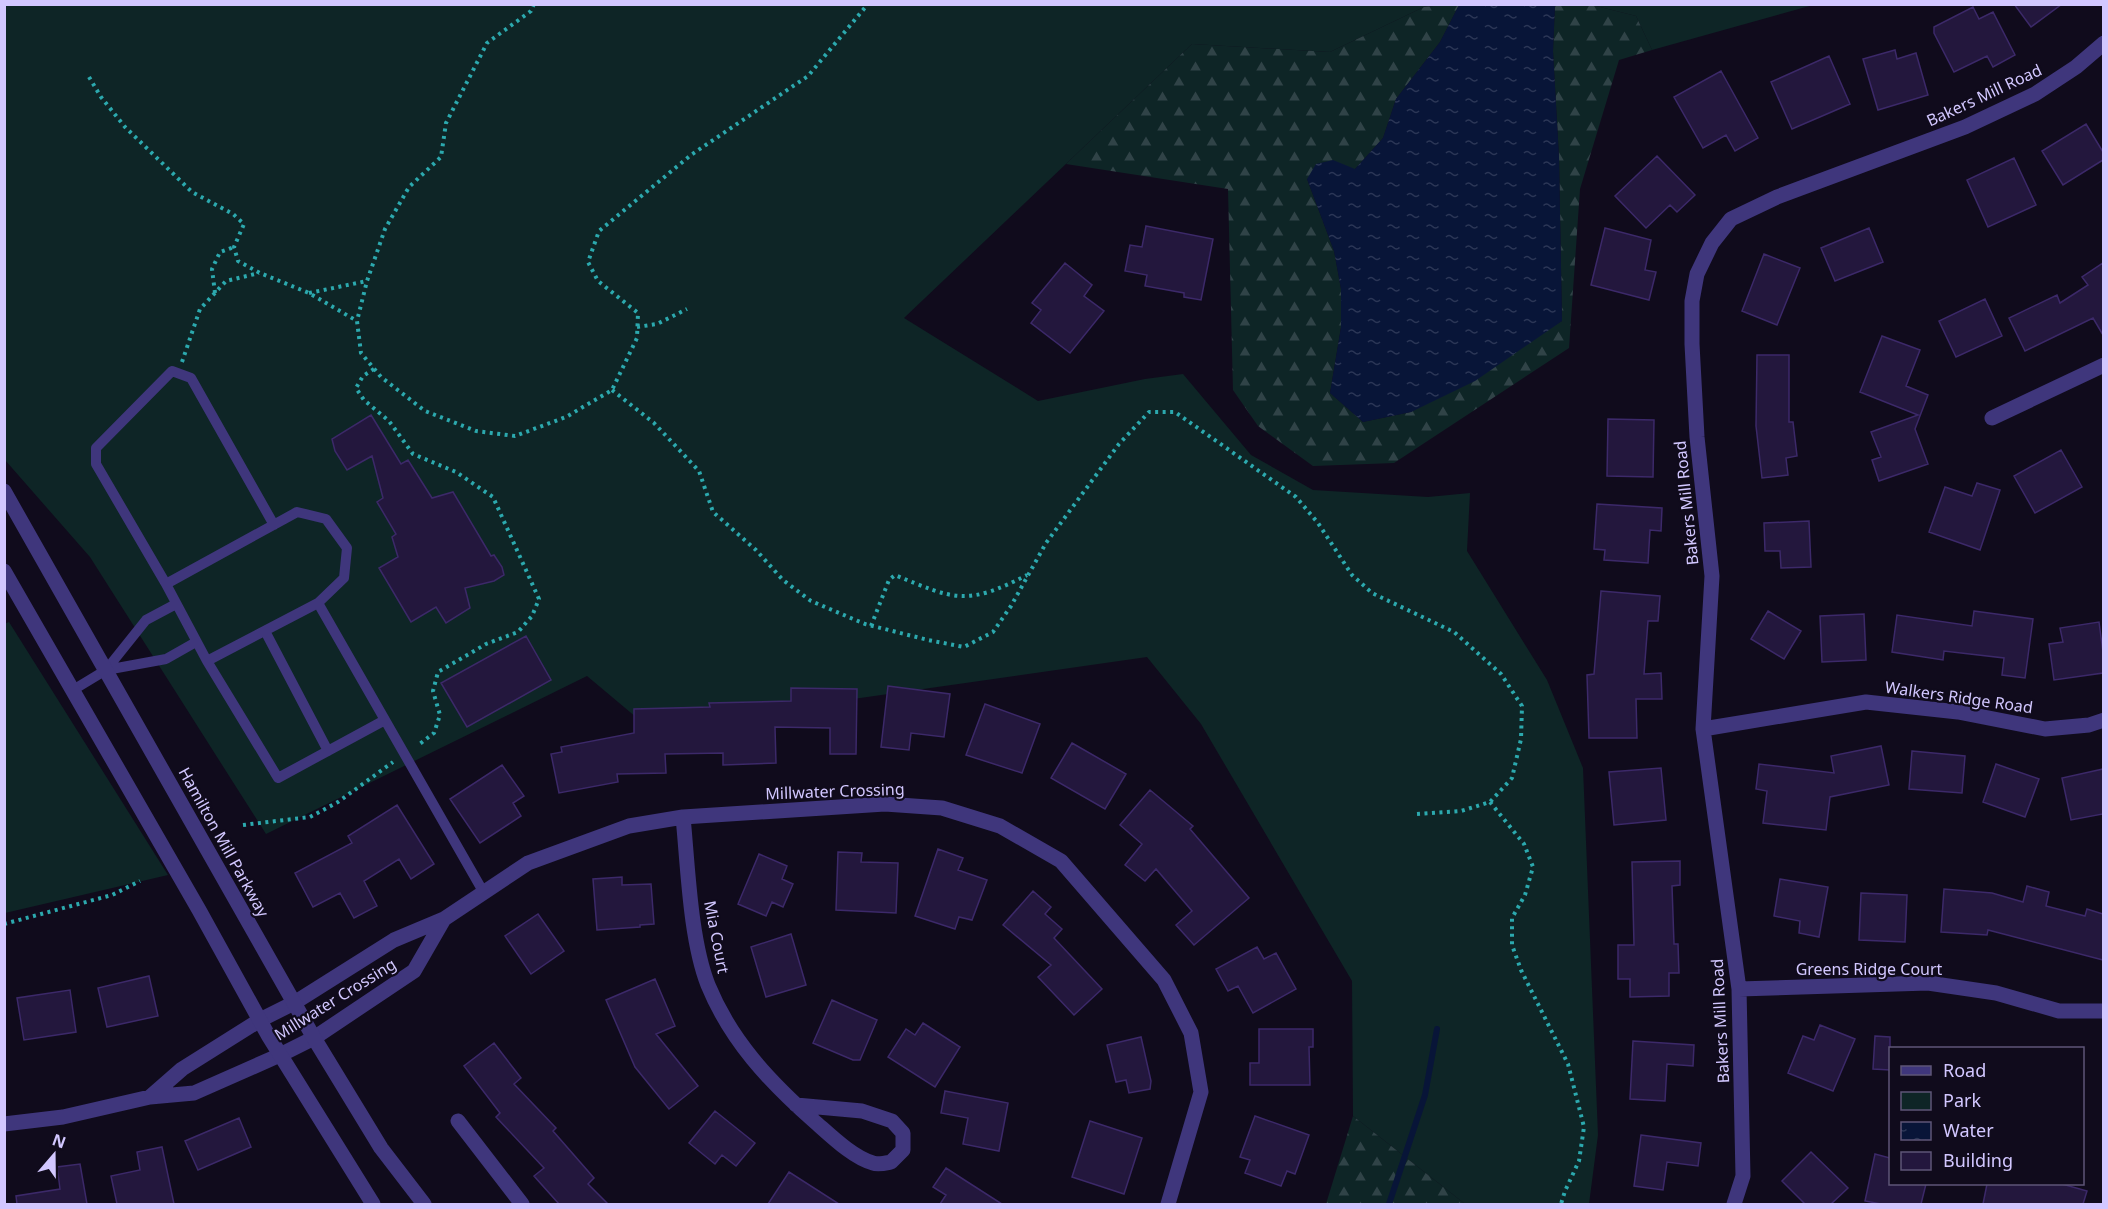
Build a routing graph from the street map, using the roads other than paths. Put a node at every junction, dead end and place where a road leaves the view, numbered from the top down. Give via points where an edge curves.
1 (2103, 43) edge
2 (2103, 365) edge
3 (1992, 418) dead end
4 (4, 491) edge
5 (274, 525) junction
6 (4, 571) edge
7 (166, 584) junction
8 (318, 603) junction
9 (176, 604) junction
10 (265, 631) junction
11 (196, 642) junction
12 (207, 661) junction
13 (106, 670) junction
14 (73, 690) junction
15 (385, 720) junction
16 (2103, 720) edge
17 (1703, 729) junction
18 (328, 751) junction
19 (683, 817) junction
20 (484, 893) junction
21 (444, 919) junction
22 (1740, 989) junction
23 (294, 1003) junction
24 (2103, 1011) edge
25 (260, 1020) junction
26 (314, 1038) junction
27 (280, 1055) junction
28 (150, 1097) junction
29 (796, 1105) junction
30 (458, 1121) dead end
31 (4, 1124) edge
32 (373, 1204) edge
33 (424, 1204) edge
34 (522, 1204) edge
35 (1168, 1204) edge
36 (1734, 1204) edge

1 - 17 street, Bakers Mill Road via 2035,94 1965,127 1777,197 1731,219 1712,243 1697,274 1692,301 1697,437 1712,576
2 - 3 street
4 - 13 street, Hamilton Mill Parkway
5 - 7 lane
5 - 7 lane via 191,378 172,371 96,448 96,464
5 - 8 lane via 297,512 326,519 347,548 344,578
6 - 14 street
7 - 9 lane
8 - 10 lane
8 - 15 lane
9 - 11 lane
9 - 13 lane via 146,620
10 - 12 lane
10 - 18 lane
11 - 12 lane
11 - 13 lane via 166,659
12 - 18 lane via 278,778
13 - 14 lane
13 - 23 street, Hamilton Mill Parkway
14 - 25 street
15 - 18 lane
15 - 20 lane
16 - 17 street, Walkers Ridge Road via 2045,729 1958,712 1866,702
17 - 22 street, Bakers Mill Road
19 - 20 street, Millwater Crossing via 628,826 528,863
19 - 29 street, Mia Court via 696,937 707,983 727,1025 754,1063
19 - 35 street, Millwater Crossing via 885,804 942,808 1000,826 1061,861 1164,980 1191,1033 1201,1092
20 - 21 street, Millwater Crossing
21 - 23 street, Millwater Crossing via 394,940
21 - 26 street, Millwater Crossing via 414,971
22 - 24 street, Greens Ridge Court via 1928,983 1996,993 2059,1011
22 - 36 street, Bakers Mill Road via 1743,1176
23 - 25 street, Millwater Crossing
23 - 26 street, Hamilton Mill Parkway
25 - 27 street
25 - 28 street, Millwater Crossing via 182,1069
26 - 27 street, Millwater Crossing
26 - 33 street, Hamilton Mill Parkway via 381,1148
27 - 28 street, Millwater Crossing via 194,1093
27 - 32 street
28 - 31 street, Millwater Crossing via 63,1117
29 - 29 street, Mia Court via 852,1152 874,1164 891,1162 903,1150 903,1133 892,1121 862,1111
30 - 34 street

